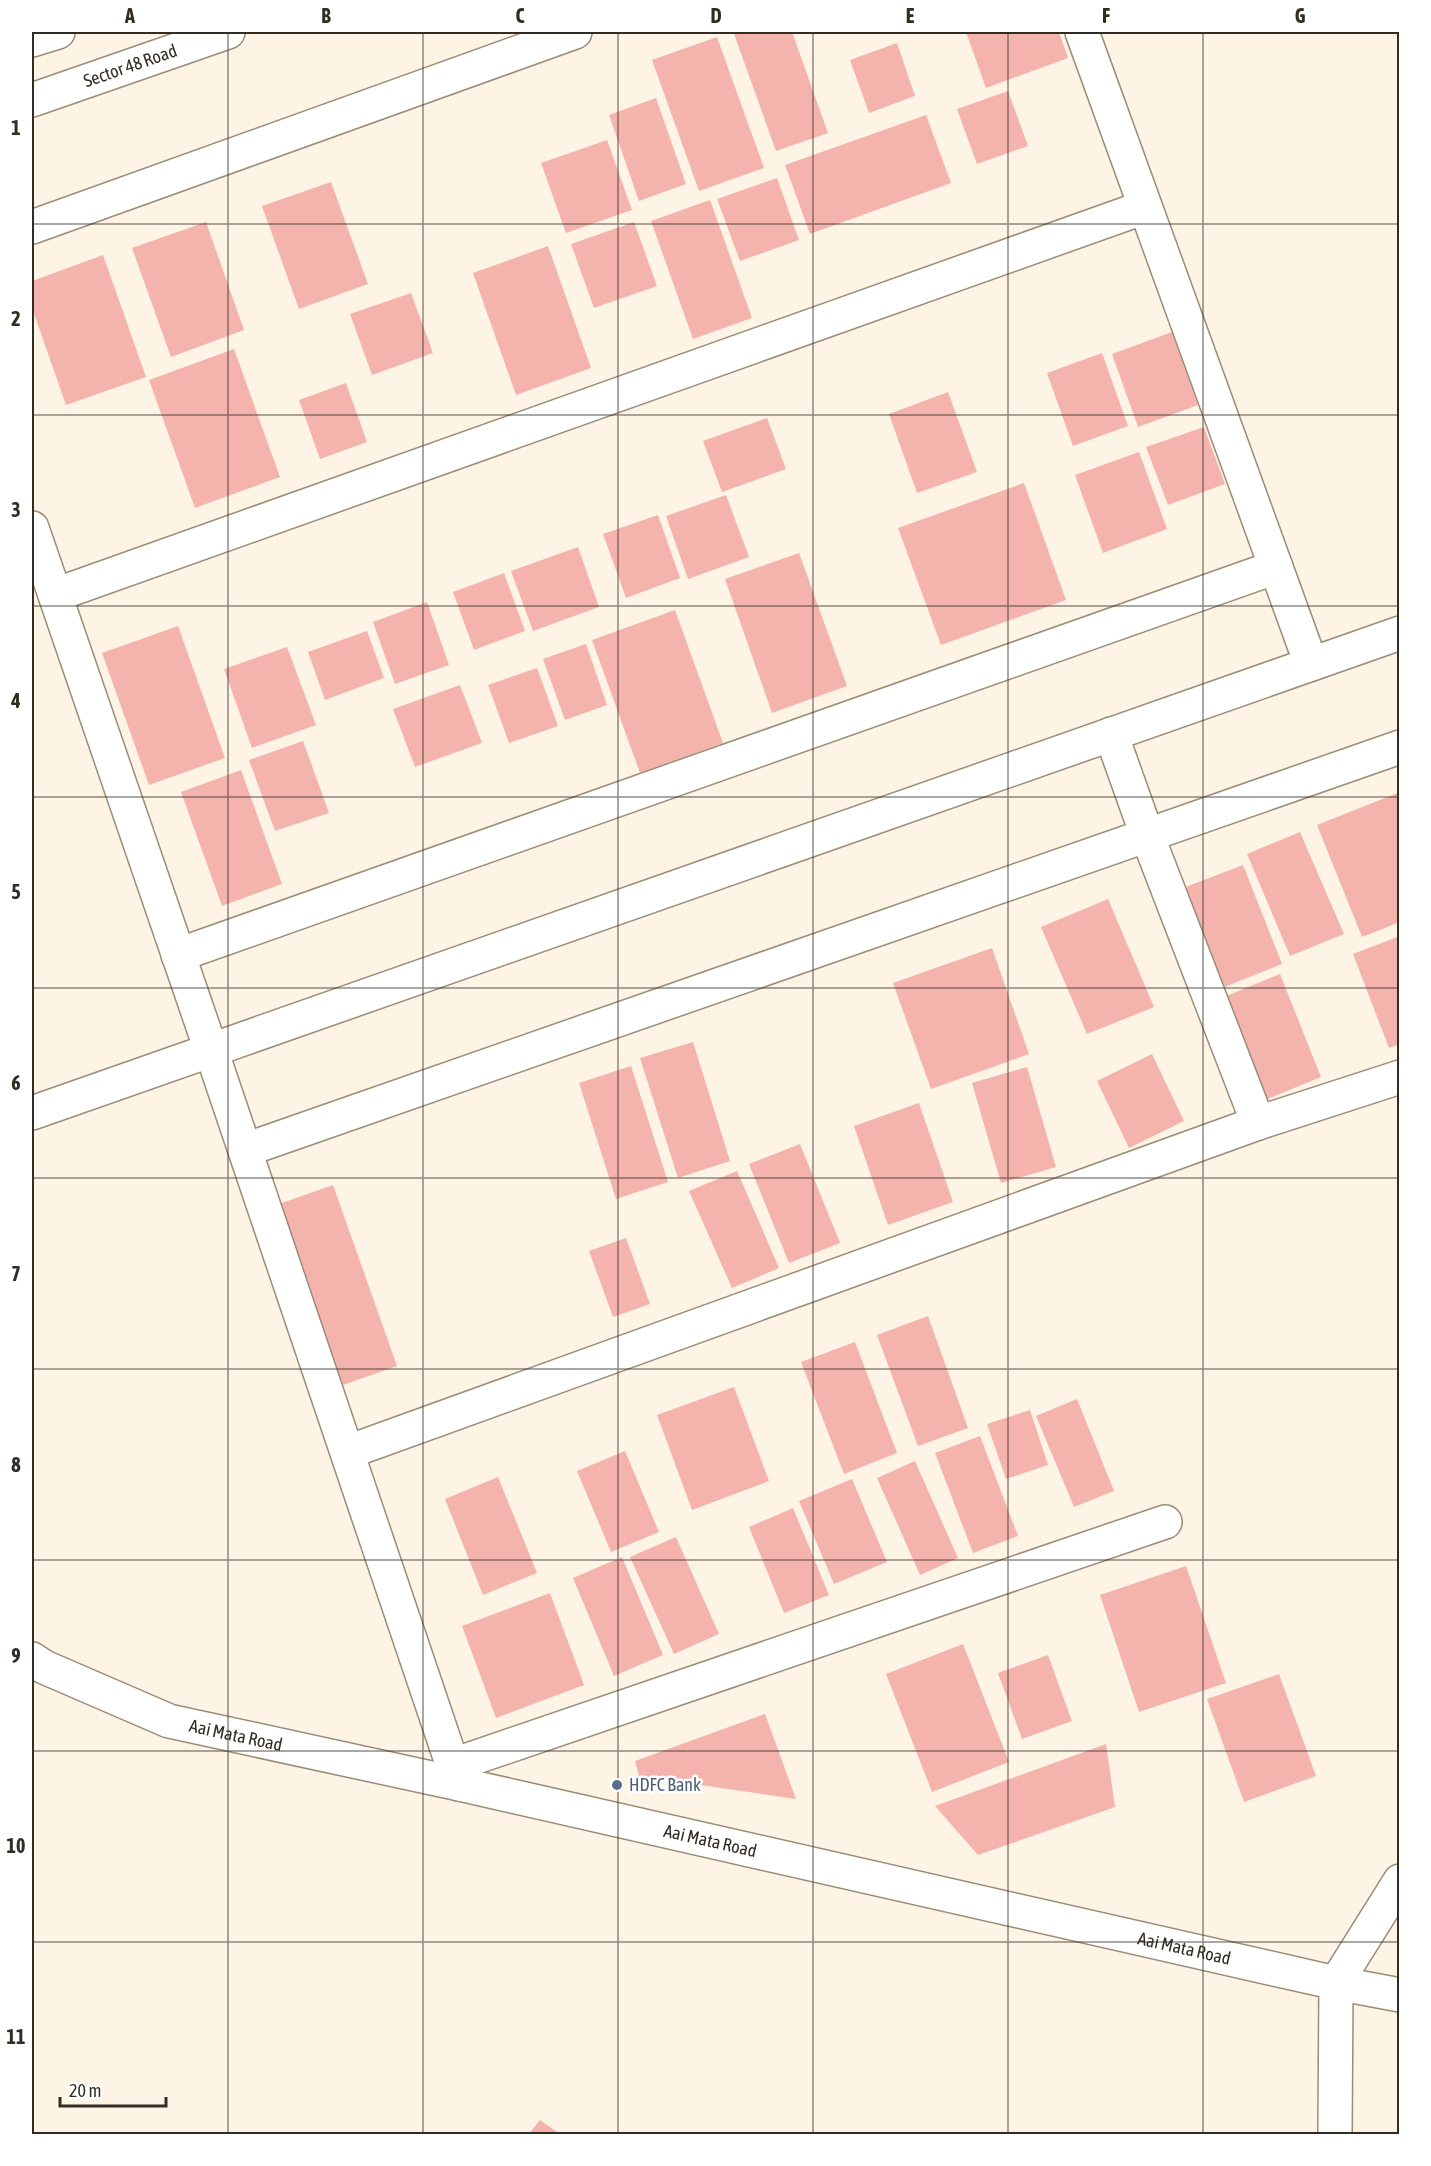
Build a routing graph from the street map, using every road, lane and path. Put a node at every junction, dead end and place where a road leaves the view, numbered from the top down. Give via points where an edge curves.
1 (58, 32) edge
2 (228, 32) edge
3 (575, 32) edge
4 (1082, 32) edge
5 (32, 40) edge
6 (32, 100) edge
7 (1145, 207) junction
8 (32, 227) edge
9 (32, 528) edge
10 (1276, 567) junction
11 (55, 595) junction
12 (1400, 633) edge
13 (1311, 664) junction
14 (1111, 734) junction
15 (1400, 747) edge
16 (1147, 835) junction
17 (178, 955) junction
18 (211, 1050) junction
19 (1400, 1077) edge
20 (32, 1113) edge
21 (1258, 1123) junction
22 (245, 1150) junction
23 (348, 1452) junction
24 (1165, 1522) dead end
25 (32, 1659) edge
26 (456, 1774) junction
27 (1400, 1881) edge
28 (1336, 1983) junction
29 (1400, 1995) edge
30 (1335, 2134) edge

1 - 5 street
2 - 6 street, Sector 48 Road
3 - 8 street
4 - 7 street
7 - 10 street
7 - 11 street
9 - 11 street
10 - 13 street
10 - 17 street
11 - 17 street
12 - 13 street
13 - 14 street
14 - 16 street
14 - 18 street
15 - 16 street
16 - 21 street
16 - 22 street
17 - 18 street
18 - 20 street
18 - 22 street
19 - 21 street
21 - 23 street
22 - 23 street
23 - 26 street
24 - 26 street
25 - 26 street, Aai Mata Road via 169,1721
26 - 28 street, Aai Mata Road
27 - 28 street
28 - 29 street, Aai Mata Road
28 - 30 street

